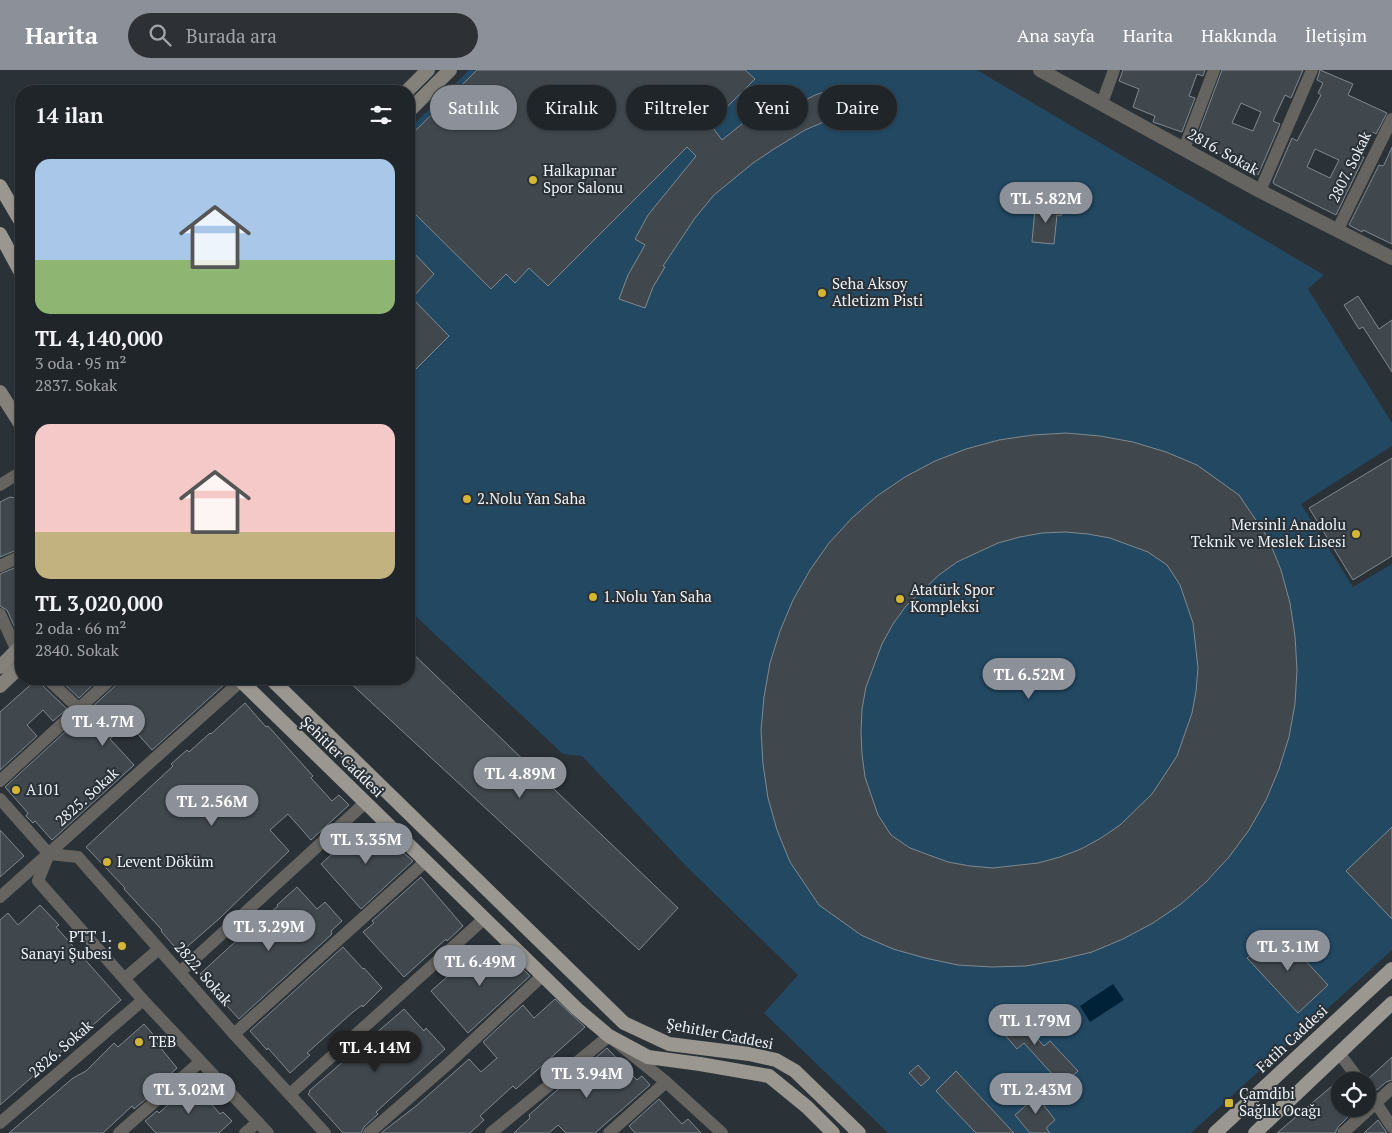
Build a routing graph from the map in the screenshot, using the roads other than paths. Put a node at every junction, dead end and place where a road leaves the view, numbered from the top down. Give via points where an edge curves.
1 (428, 70) edge
2 (450, 70) edge
3 (1040, 70) edge
4 (1114, 70) edge
5 (1214, 70) edge
6 (1312, 70) edge
7 (413, 85) edge
8 (1102, 103) junction
9 (415, 105) edge
10 (1392, 118) edge
11 (1184, 149) junction
12 (0, 186) edge
13 (1260, 190) junction
14 (15, 212) edge
15 (1337, 231) junction
16 (0, 234) edge
17 (0, 242) edge
18 (1392, 258) edge
19 (15, 262) edge
20 (15, 264) edge
21 (0, 392) edge
22 (15, 416) edge
23 (15, 476) edge
24 (0, 485) edge
25 (15, 559) edge
26 (0, 566) edge
27 (0, 614) edge
28 (15, 641) edge
29 (15, 654) edge
30 (0, 667) edge
31 (15, 672) edge
32 (54, 685) edge
33 (104, 685) edge
34 (234, 685) edge
35 (245, 685) edge
36 (278, 685) edge
37 (0, 686) edge
38 (79, 708) junction
39 (0, 781) edge
40 (0, 799) edge
41 (366, 802) junction
42 (48, 854) junction
43 (426, 861) junction
44 (0, 897) edge
45 (485, 918) junction
46 (159, 949) junction
47 (1392, 969) edge
48 (180, 972) junction
49 (542, 975) junction
50 (125, 978) junction
51 (143, 1000) junction
52 (1392, 1003) edge
53 (234, 1034) junction
54 (609, 1036) junction
55 (1340, 1053) junction
56 (200, 1062) junction
57 (1354, 1072) edge
58 (666, 1082) junction
59 (1392, 1088) edge
60 (290, 1094) junction
61 (1376, 1103) joint
62 (1361, 1117) edge
63 (258, 1122) junction
64 (0, 1123) edge
65 (1392, 1127) edge
66 (119, 1133) edge
67 (245, 1133) edge
68 (268, 1133) edge
69 (325, 1133) edge
70 (369, 1133) edge
71 (491, 1133) edge
72 (609, 1133) edge
73 (722, 1133) edge
74 (833, 1133) edge
75 (859, 1133) edge
76 (1215, 1133) edge
77 (1255, 1133) edge
78 (1343, 1133) edge

1 - 7 main road
2 - 9 main road
3 - 8 street, 2816. Sokak
4 - 8 street
5 - 11 street
6 - 13 street
8 - 11 street, 2816. Sokak
10 - 15 street, 2807. Sokak
11 - 13 street, 2816. Sokak
12 - 14 main road
13 - 15 street, 2816. Sokak
15 - 18 street, 2816. Sokak
16 - 19 main road
17 - 20 main road
21 - 22 main road
23 - 24 street
25 - 26 street
27 - 28 street
29 - 30 main road
31 - 37 main road
32 - 38 street
33 - 38 street
34 - 42 street, 2825. Sokak
35 - 41 main road, Şehitler Caddesi
36 - 75 main road, Şehitler Caddesi via 624,1022 669,1044 776,1060 795,1071
38 - 39 street
40 - 42 street
41 - 43 main road, Şehitler Caddesi
41 - 48 street
42 - 44 street, 2825. Sokak
42 - 46 street, 2822. Sokak via 78,857
42 - 50 street via 38,881
43 - 45 main road, Şehitler Caddesi
43 - 53 street
45 - 49 main road, Şehitler Caddesi
45 - 60 street
46 - 48 street, 2822. Sokak
46 - 50 street
47 - 76 main road, Fatih Caddesi
48 - 53 street, 2822. Sokak
49 - 54 main road, Şehitler Caddesi
49 - 70 street
50 - 51 street
51 - 56 street
51 - 64 street, 2826. Sokak
52 - 55 main road
53 - 60 street, 2822. Sokak
54 - 58 street
54 - 71 street
54 - 74 main road, Şehitler Caddesi via 648,1057 769,1076 807,1106
55 - 57 street
55 - 77 main road
56 - 63 street
56 - 66 street
58 - 72 street
58 - 73 street
59 - 61 street
60 - 69 street, 2822. Sokak
61 - 65 street
62 - 78 street
63 - 67 street
63 - 68 street

